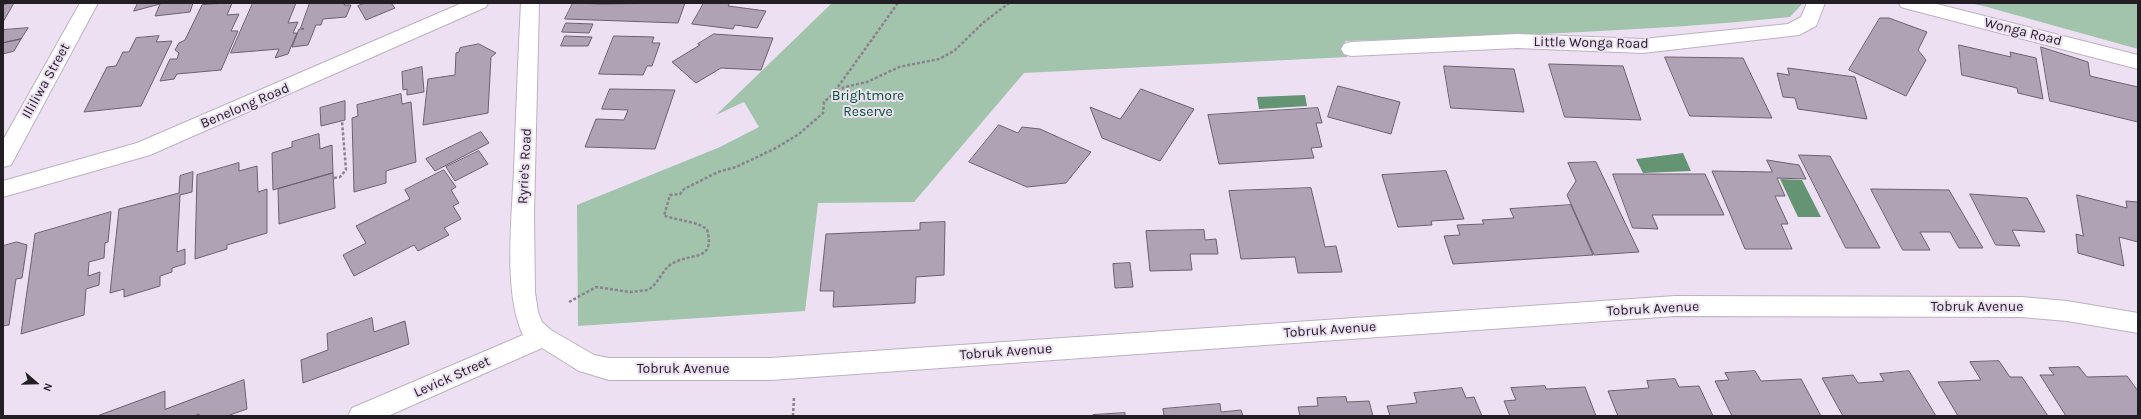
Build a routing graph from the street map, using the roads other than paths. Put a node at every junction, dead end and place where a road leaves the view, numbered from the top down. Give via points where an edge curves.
1 (88, 3) edge
2 (479, 3) edge
3 (530, 3) edge
4 (1816, 3) edge
5 (1908, 3) edge
6 (1351, 48) dead end
7 (2138, 62) edge
8 (3, 159) edge
9 (3, 189) edge
10 (2138, 323) edge
11 (537, 333) junction
12 (361, 416) edge

1 - 8 street, Illiliwa Street
2 - 9 street, Benelong Road via 143,150
3 - 11 street, Ryrie's Road via 523,292 526,312
4 - 6 street, Little Wonga Road via 1809,20 1792,30 1643,46 1517,41
5 - 7 street, Wonga Road
10 - 11 street, Tobruk Avenue via 2067,310 2021,307 1675,306 771,369 679,370 609,369 588,364
11 - 12 street, Levick Street

